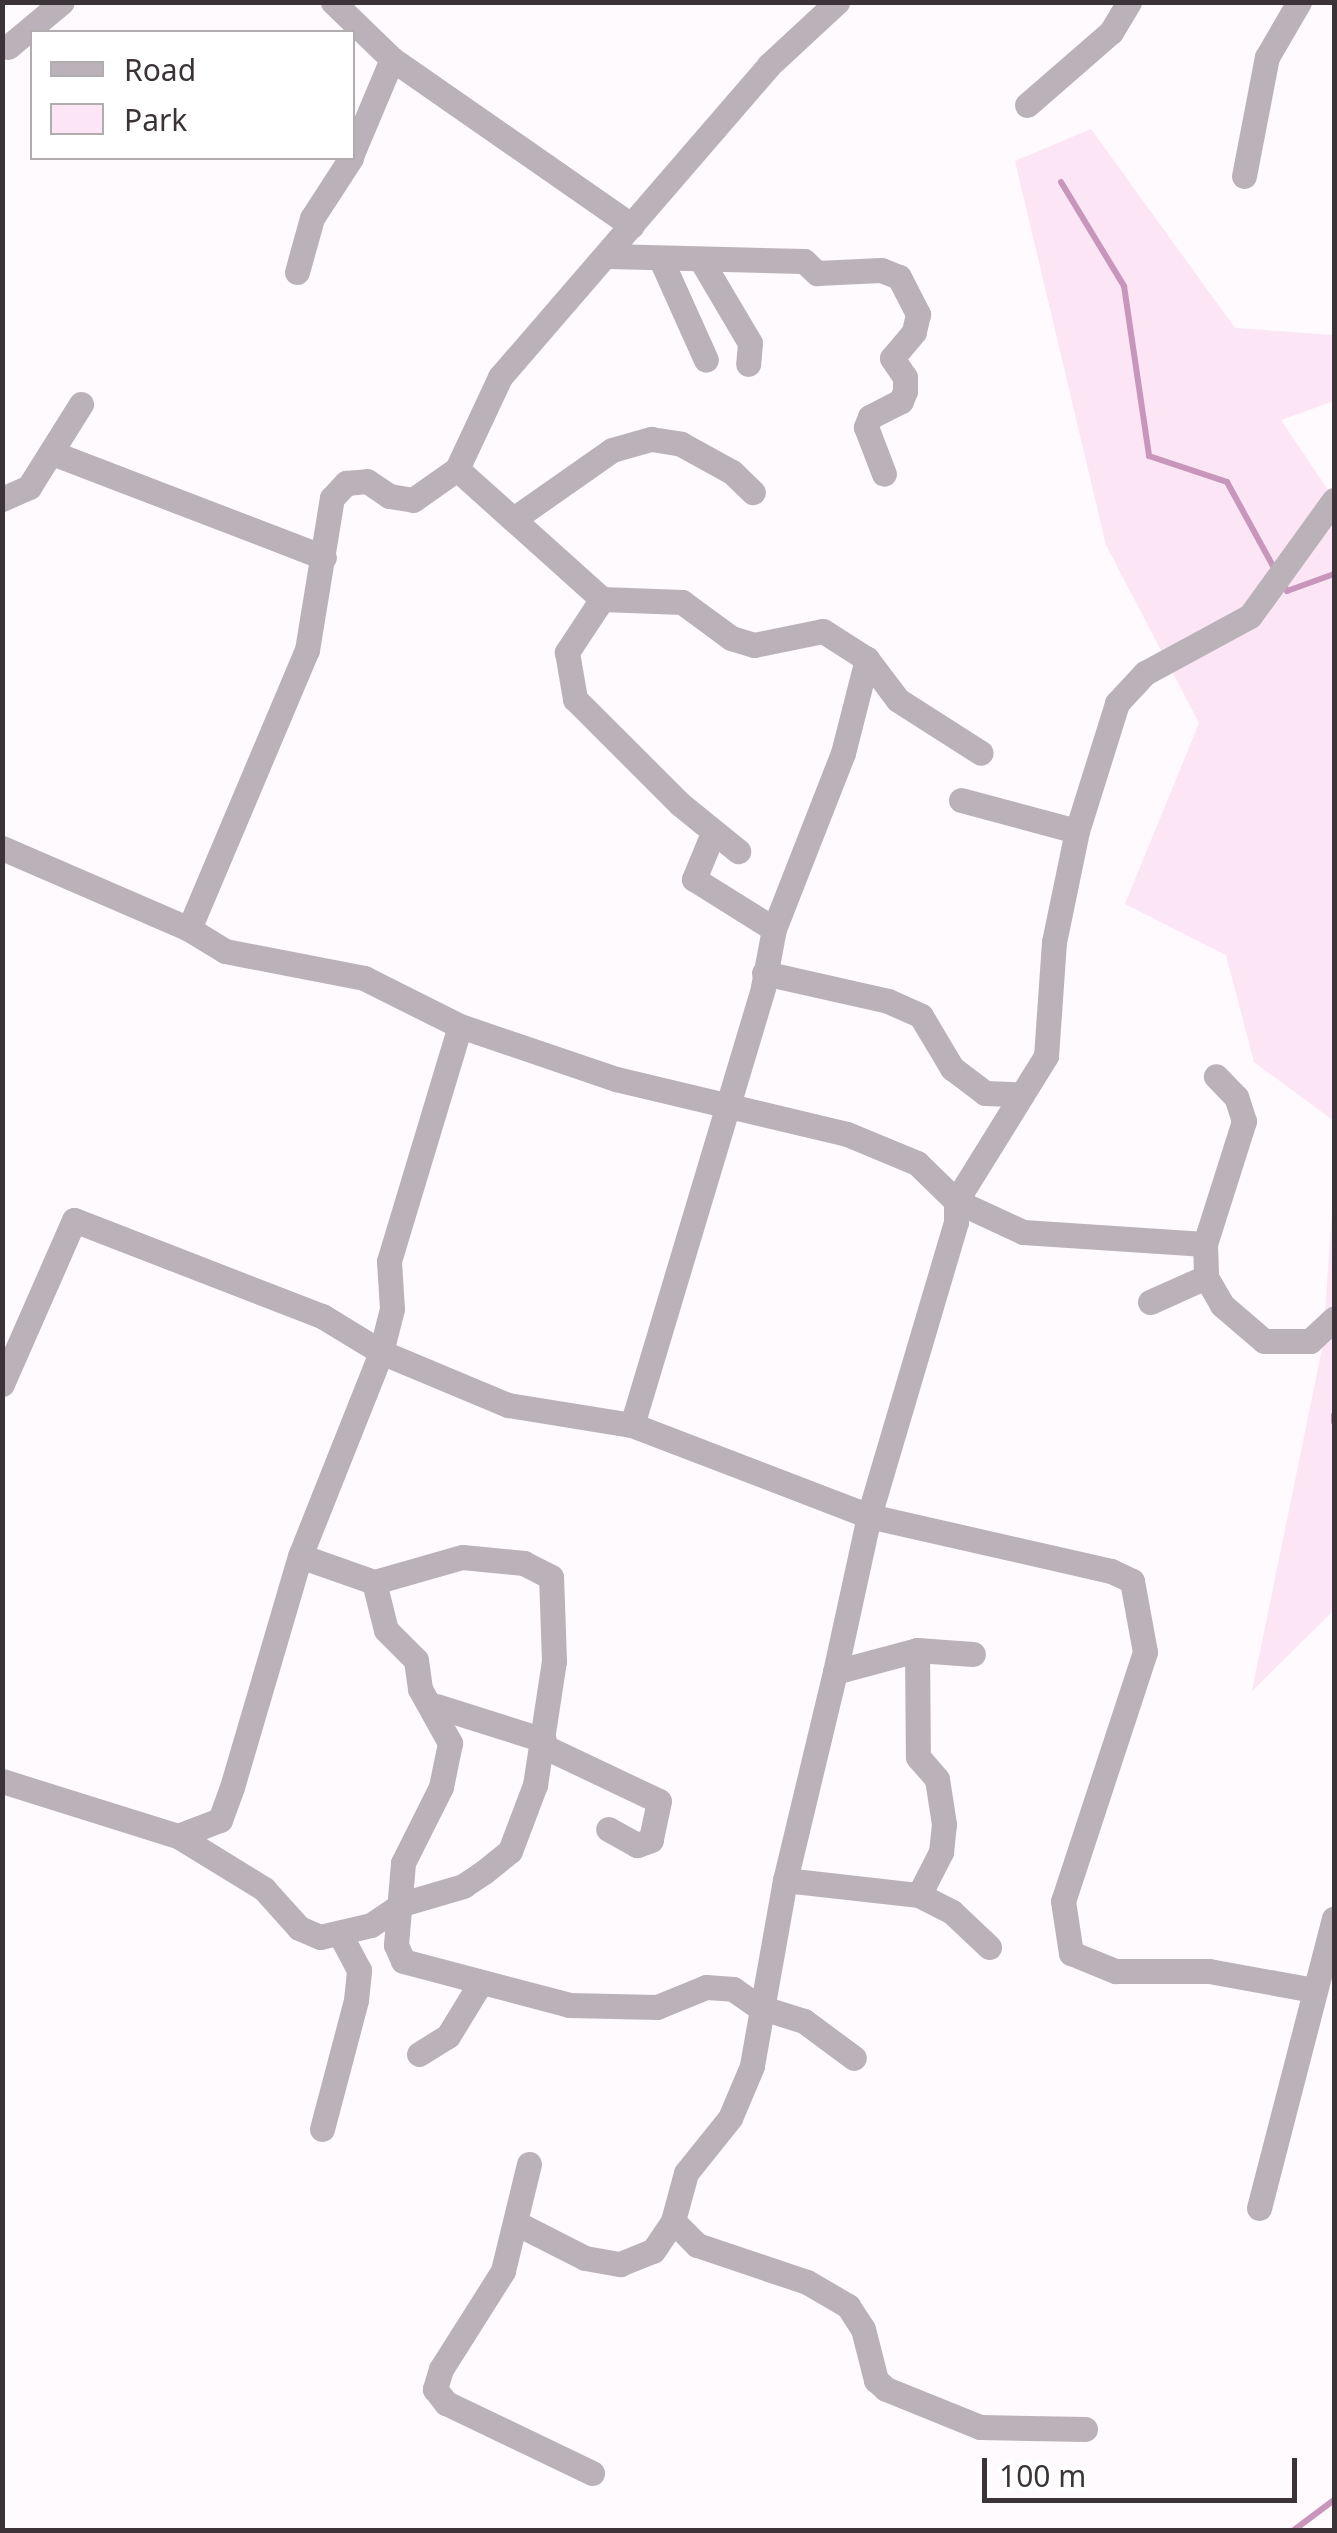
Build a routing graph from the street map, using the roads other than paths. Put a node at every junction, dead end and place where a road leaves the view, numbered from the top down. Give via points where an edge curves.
1 (62, 2) edge
2 (333, 2) edge
3 (838, 2) edge
4 (1129, 2) edge
5 (1298, 2) edge
6 (8, 47) dead end
7 (392, 59) junction
8 (1027, 105) dead end
9 (355, 149) edge
10 (349, 160) edge
11 (1244, 176) dead end
12 (632, 226) junction
13 (609, 256) junction
14 (701, 260) junction
15 (662, 262) junction
16 (296, 272) dead end
17 (706, 360) dead end
18 (748, 364) dead end
19 (81, 404) dead end
20 (54, 454) junction
21 (457, 469) junction
22 (884, 474) dead end
23 (753, 492) dead end
24 (2, 498) edge
25 (1334, 500) edge
26 (515, 518) junction
27 (324, 557) junction
28 (602, 600) junction
29 (867, 659) junction
30 (981, 754) dead end
31 (961, 800) dead end
32 (1077, 831) junction
33 (713, 833) junction
34 (2, 848) edge
35 (738, 851) dead end
36 (189, 929) junction
37 (774, 929) junction
38 (764, 974) junction
39 (460, 1026) junction
40 (1216, 1076) dead end
41 (1022, 1094) junction
42 (723, 1108) junction
43 (956, 1201) junction
44 (1205, 1244) junction
45 (1206, 1277) junction
46 (1150, 1302) dead end
47 (1334, 1319) edge
48 (381, 1352) junction
49 (2, 1384) edge
50 (632, 1425) junction
51 (869, 1516) junction
52 (300, 1556) junction
53 (374, 1582) junction
54 (916, 1650) junction
55 (973, 1654) dead end
56 (835, 1672) junction
57 (436, 1706) junction
58 (544, 1743) junction
59 (2, 1781) edge
60 (608, 1829) dead end
61 (178, 1836) junction
62 (785, 1880) junction
63 (919, 1895) junction
64 (402, 1904) junction
65 (1334, 1919) edge
66 (340, 1935) junction
67 (988, 1947) dead end
68 (481, 1982) junction
69 (1314, 1990) junction
70 (759, 2007) junction
71 (419, 2054) dead end
72 (854, 2058) dead end
73 (322, 2129) dead end
74 (529, 2164) dead end
75 (1259, 2208) dead end
76 (673, 2220) junction
77 (516, 2223) junction
78 (1084, 2429) dead end
79 (592, 2473) dead end

1 - 6 street
2 - 7 street
3 - 12 street via 770,64
4 - 8 street via 1111,32
5 - 11 street via 1267,57
7 - 9 street
7 - 12 street
10 - 16 street via 312,218
12 - 13 street
13 - 15 street
13 - 21 street via 500,377
14 - 15 street
14 - 18 street via 750,343
14 - 22 street via 804,261 817,273 880,270 899,276 918,314 914,332 892,358 905,377 901,401 870,417 866,427
15 - 17 street
19 - 20 street
20 - 24 street via 29,487
20 - 27 street
21 - 26 street
21 - 27 street via 413,500 388,496 367,482 346,483 332,498
23 - 26 street via 681,444 651,439 612,450
25 - 32 street via 1232,630 1132,685 1100,746
26 - 28 street
27 - 36 street via 307,650
28 - 29 street via 682,602 731,638 754,645 823,631
28 - 33 street via 567,652 576,699
29 - 30 street via 898,700
29 - 37 street via 844,753
31 - 32 street
32 - 41 street via 1054,942 1050,1040
33 - 35 street
33 - 37 street via 694,879
34 - 36 street
36 - 39 street via 225,952 364,978
37 - 38 street
38 - 41 street via 888,1001 920,1016 952,1068 986,1093
38 - 42 street
39 - 42 street
39 - 48 street via 390,1261 392,1308
40 - 44 street via 1236,1096 1244,1121
41 - 43 street
42 - 43 street via 891,1148
42 - 50 street
43 - 44 street via 1023,1232
43 - 51 street via 941,1286
44 - 45 street
45 - 46 street
45 - 47 street via 1243,1328 1264,1341 1310,1341
48 - 49 street via 322,1316 74,1220
48 - 50 street via 508,1405
48 - 52 street
50 - 51 street
51 - 56 street
51 - 69 street via 1132,1581 1145,1652 1063,1901 1070,1952 1115,1971 1209,1970
52 - 53 street
52 - 61 street via 220,1820
53 - 57 street via 386,1630 416,1660 420,1689
53 - 58 street via 462,1557 524,1563 551,1577 555,1628
54 - 55 street
54 - 56 street
54 - 63 street via 918,1757 937,1778 944,1824 941,1852
56 - 62 street
57 - 58 street
57 - 64 street via 450,1764 410,1842
58 - 60 street via 659,1800 651,1840 637,1844
58 - 64 street via 510,1850 463,1886
59 - 61 street
61 - 66 street via 264,1889 299,1928 320,1937
62 - 63 street
62 - 70 street
63 - 67 street via 952,1912
64 - 66 street via 372,1925
64 - 68 street via 396,1945 403,1961
65 - 69 street
66 - 73 street via 359,1970
68 - 70 street via 569,2005 658,2007 706,1987 732,1989
68 - 71 street via 448,2036
69 - 75 street
70 - 72 street via 804,2022
70 - 76 street via 752,2066 730,2118 686,2173
74 - 77 street
76 - 77 street via 646,2256 608,2264
76 - 78 street via 697,2245 835,2296 858,2320 876,2380 886,2389 980,2427
77 - 79 street via 503,2271 441,2369 437,2396

